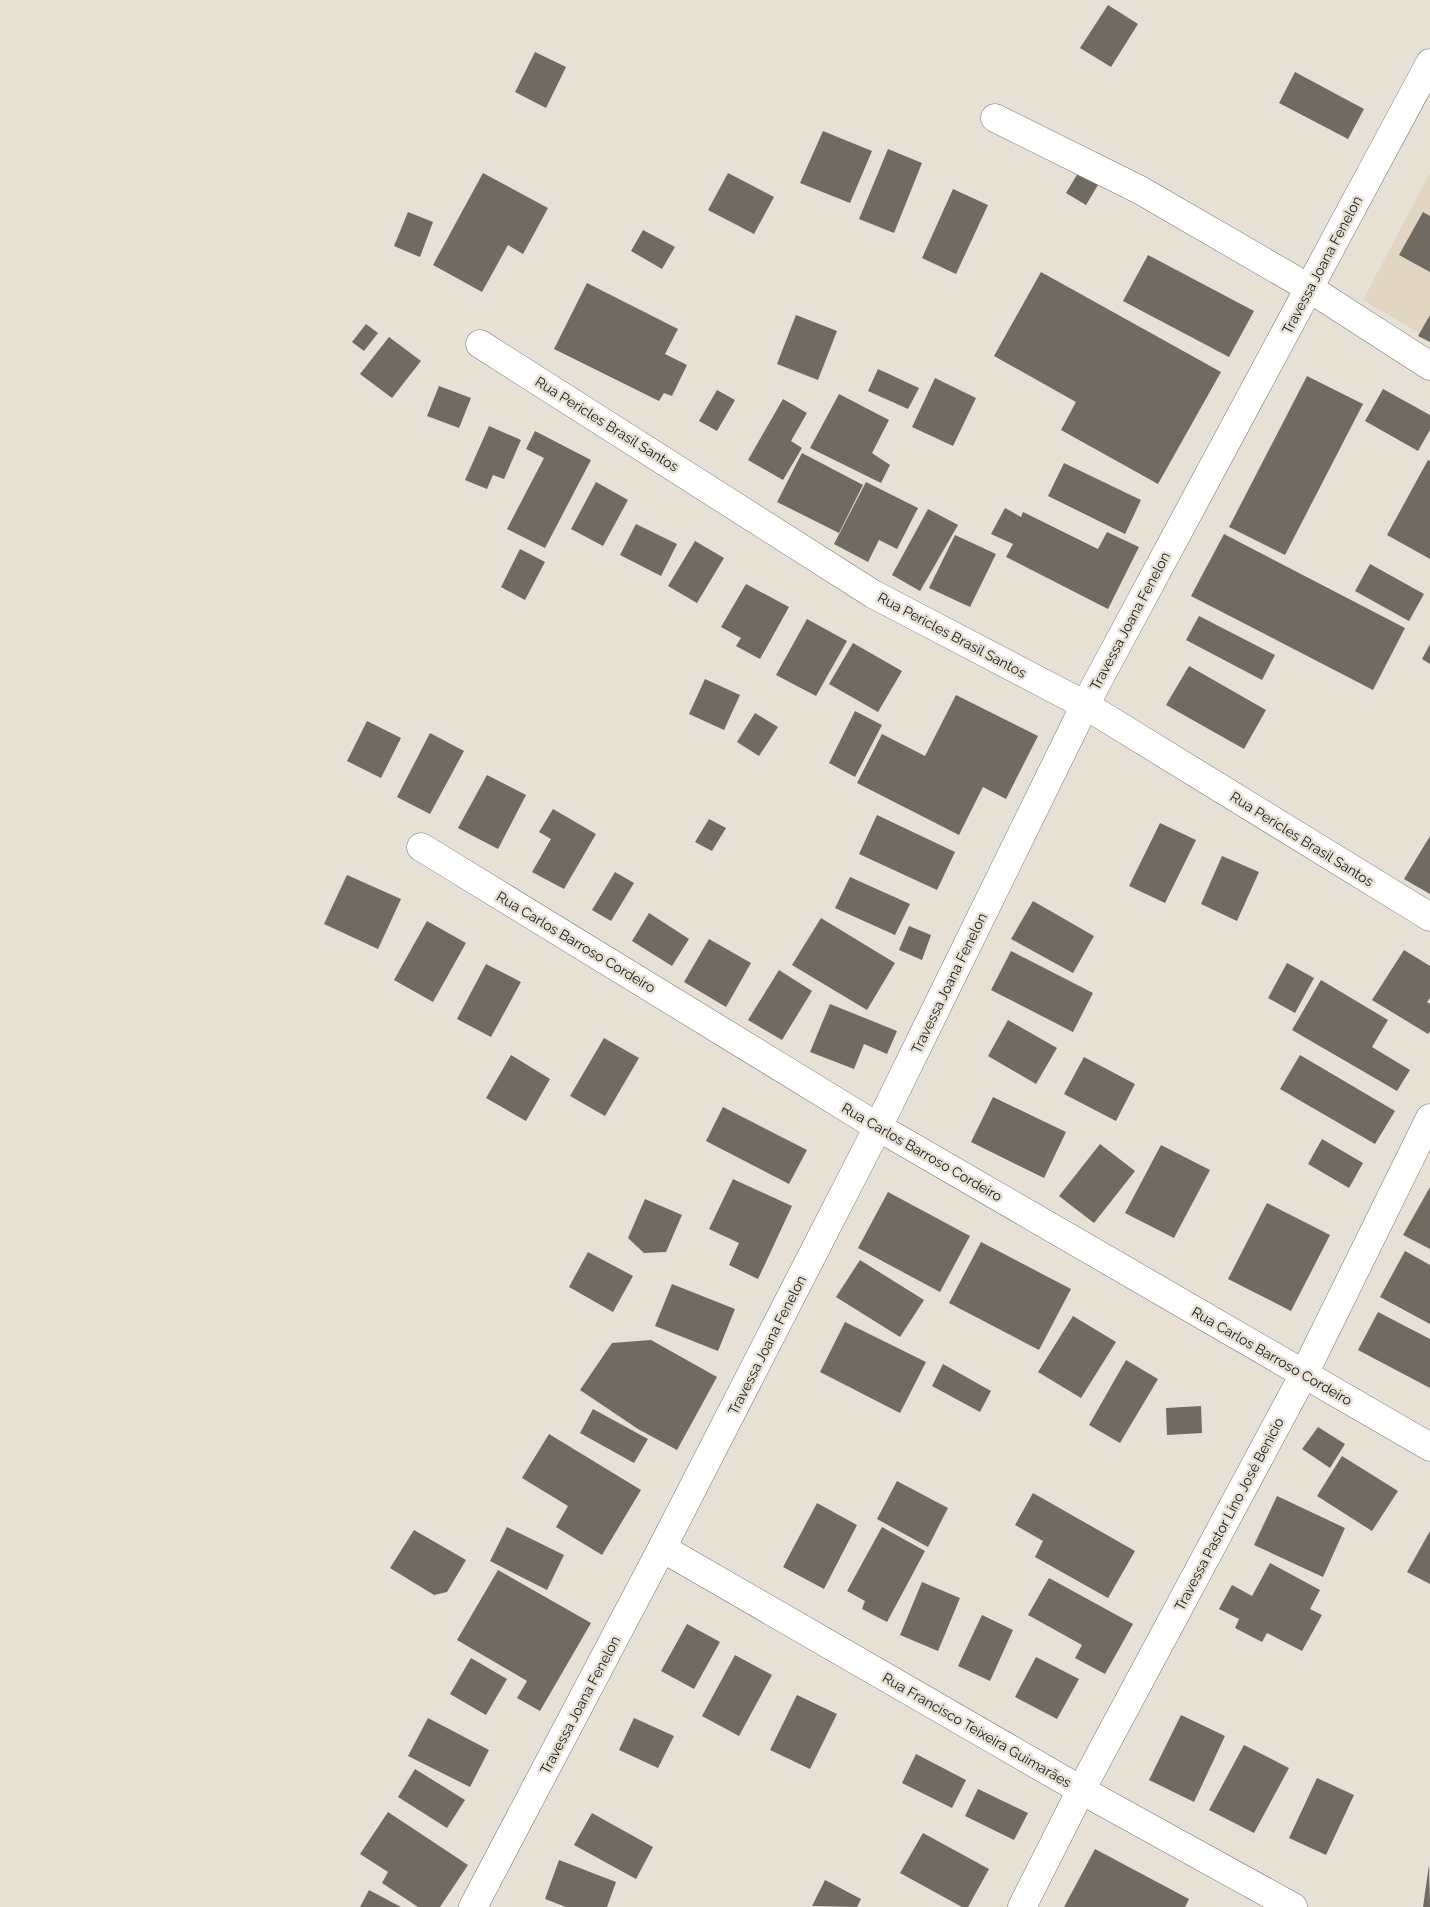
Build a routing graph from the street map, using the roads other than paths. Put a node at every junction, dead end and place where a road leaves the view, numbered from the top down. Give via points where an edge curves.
1 (1430, 63) edge
2 (995, 118) dead end
3 (1309, 288) junction
4 (480, 344) dead end
5 (1430, 366) edge
6 (1085, 705) junction
7 (421, 847) dead end
8 (1430, 917) edge
9 (1430, 1118) edge
10 (878, 1127) junction
11 (1304, 1374) junction
12 (1430, 1446) edge
13 (662, 1548) junction
14 (1081, 1790) junction
15 (473, 1907) edge
16 (1022, 1907) edge
17 (1293, 1907) edge

1 - 3 street, Travessa Joana Fenelon
2 - 3 street via 1140,190
3 - 5 street
3 - 6 street, Travessa Joana Fenelon
4 - 6 street, Rua Pericles Brasil Santos via 874,594
6 - 8 street, Rua Pericles Brasil Santos
6 - 10 street, Travessa Joana Fenelon
7 - 10 street, Rua Carlos Barroso Cordeiro
9 - 11 street, Travessa Pastor Lino José Benicio
10 - 11 street, Rua Carlos Barroso Cordeiro
10 - 13 street, Travessa Joana Fenelon
11 - 12 street, Rua Carlos Barroso Cordeiro
11 - 14 street, Travessa Pastor Lino José Benicio
13 - 14 street, Rua Francisco Teixeira Guimarães
13 - 15 street, Travessa Joana Fenelon
14 - 16 street, Travessa Pastor Lino José Benicio
14 - 17 street, Rua Francisco Teixeira Guimarães

